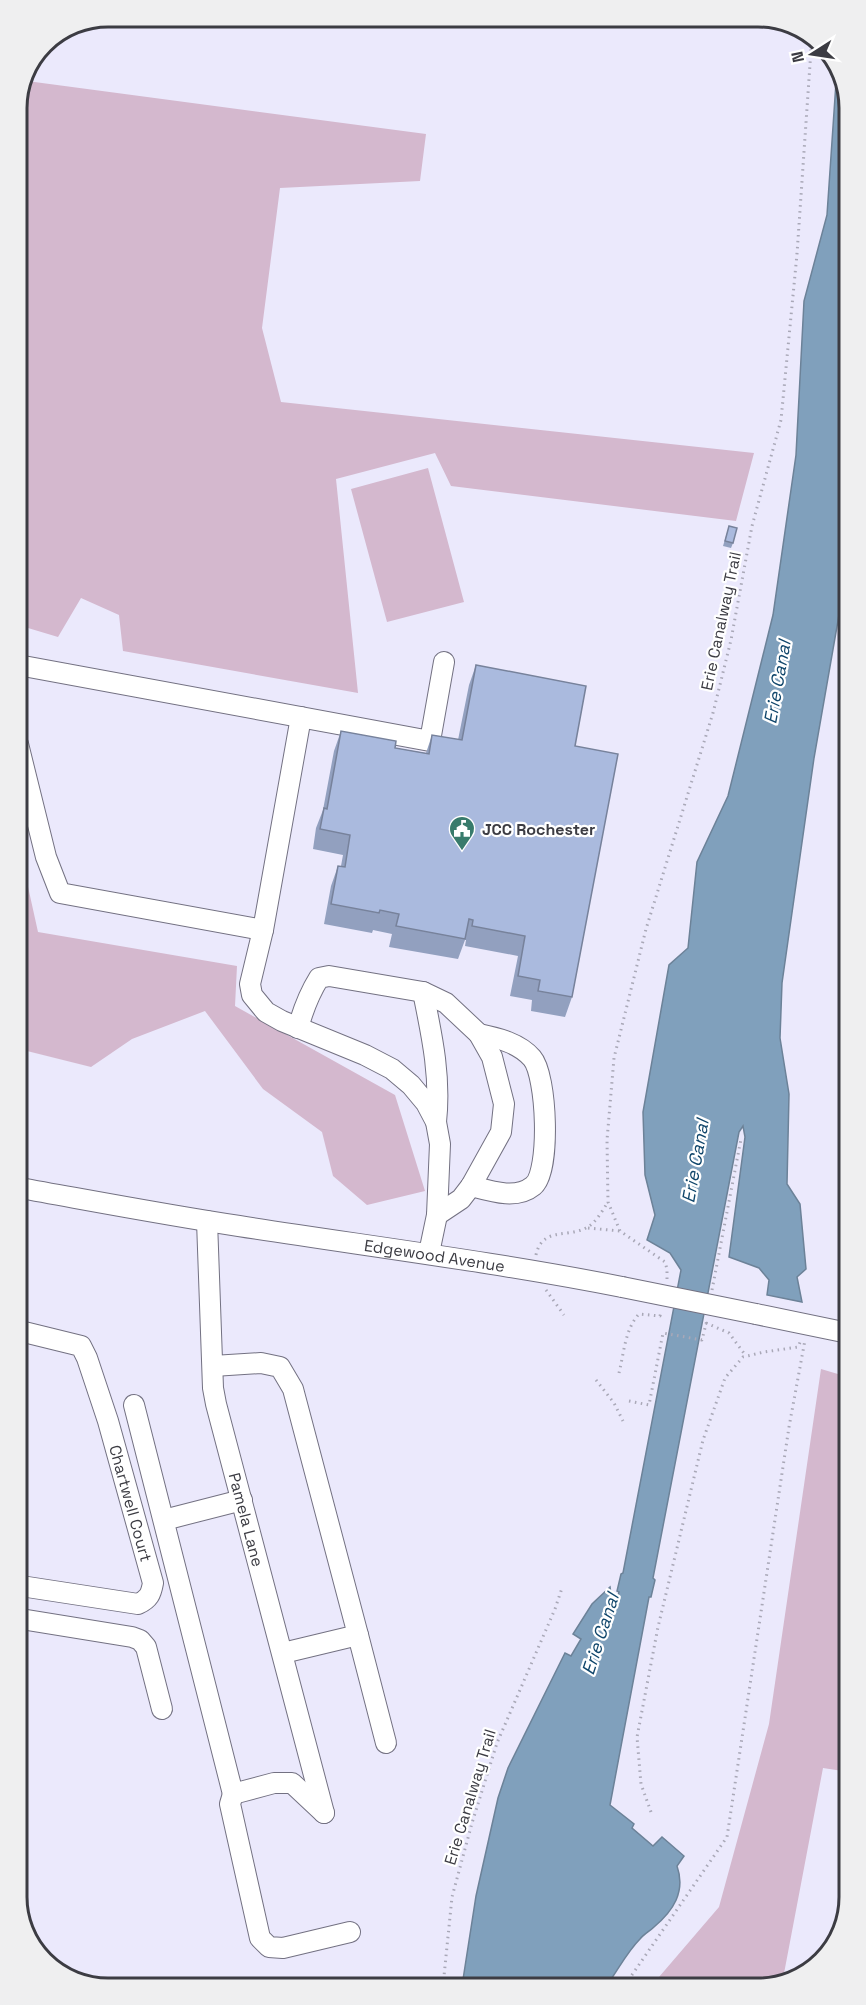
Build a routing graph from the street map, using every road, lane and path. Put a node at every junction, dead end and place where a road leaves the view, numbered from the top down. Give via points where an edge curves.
1 (811, 48) edge
2 (444, 662) dead end
3 (27, 667) edge
4 (301, 717) junction
5 (27, 780) edge
6 (263, 930) junction
7 (423, 992) junction
8 (298, 1028) junction
9 (479, 1034) junction
10 (436, 1122) junction
11 (741, 1138) dead end
12 (471, 1186) junction
13 (27, 1189) edge
14 (608, 1202) junction
15 (437, 1215) junction
16 (207, 1221) junction
17 (586, 1228) junction
18 (620, 1231) junction
19 (429, 1253) junction
20 (536, 1255) dead end
21 (543, 1285) dead end
22 (666, 1285) dead end
23 (711, 1300) dead end
24 (662, 1306) dead end
25 (708, 1311) dead end
26 (564, 1315) dead end
27 (706, 1323) junction
28 (808, 1325) junction
29 (839, 1331) edge
30 (27, 1333) edge
31 (746, 1356) junction
32 (213, 1366) junction
33 (619, 1373) dead end
34 (596, 1380) dead end
35 (629, 1401) dead end
36 (134, 1404) dead end
37 (623, 1421) dead end
38 (242, 1500) junction
39 (164, 1520) junction
40 (27, 1587) edge
41 (562, 1588) dead end
42 (27, 1619) edge
43 (358, 1635) junction
44 (283, 1653) junction
45 (162, 1709) dead end
46 (386, 1743) dead end
47 (233, 1794) junction
48 (651, 1812) dead end
49 (350, 1932) dead end
50 (444, 1978) edge
51 (630, 1978) edge

1 - 14 path, Erie Canalway Trail via 798,254 781,420 752,526 713,713 646,929 614,1058 607,1140
2 - 4 street via 430,741
3 - 4 street
4 - 6 street
5 - 6 street via 46,857 60,893
6 - 8 street via 250,984 252,994 266,1012
7 - 8 street via 329,976 320,978 305,1003
7 - 9 street via 446,1003
7 - 10 street via 439,1082
8 - 10 street via 392,1069 426,1103
9 - 12 street via 492,1057 504,1104 501,1132
9 - 12 street via 520,1047 537,1065 545,1127 541,1176 534,1186 516,1194
10 - 15 street via 440,1144
11 - 23 path
12 - 15 street via 461,1199
13 - 16 street, Edgewood Avenue
14 - 17 path
14 - 18 path, Erie Canalway Trail
15 - 19 street
16 - 19 street, Edgewood Avenue
16 - 32 street, Pamela Lane
17 - 18 path
17 - 20 path via 547,1237
18 - 22 path via 664,1262
19 - 28 street, Edgewood Avenue, bridge via 552,1273
21 - 26 path
24 - 33 path via 660,1316 642,1313 633,1321
25 - 27 path
27 - 31 path via 729,1333
27 - 35 path via 702,1340 663,1333 649,1405
28 - 29 street, Edgewood Avenue
28 - 31 path via 798,1347
28 - 51 path via 727,1838
30 - 40 street, Chartwell Court via 81,1346 108,1421 153,1582 151,1595 138,1604
31 - 48 path via 725,1378 703,1440 658,1627 637,1737 641,1784
32 - 38 street, Pamela Lane via 216,1404
32 - 43 street via 261,1363 280,1367 293,1389
34 - 37 path
36 - 39 street
38 - 39 street
38 - 44 street, Pamela Lane
39 - 47 street
41 - 50 path, Erie Canalway Trail via 497,1743 472,1823 452,1897
42 - 45 street via 140,1640 146,1647
43 - 44 street
43 - 46 street
44 - 47 street, Pamela Lane via 324,1813 292,1783
47 - 49 street via 230,1804 260,1938 269,1947 283,1948

